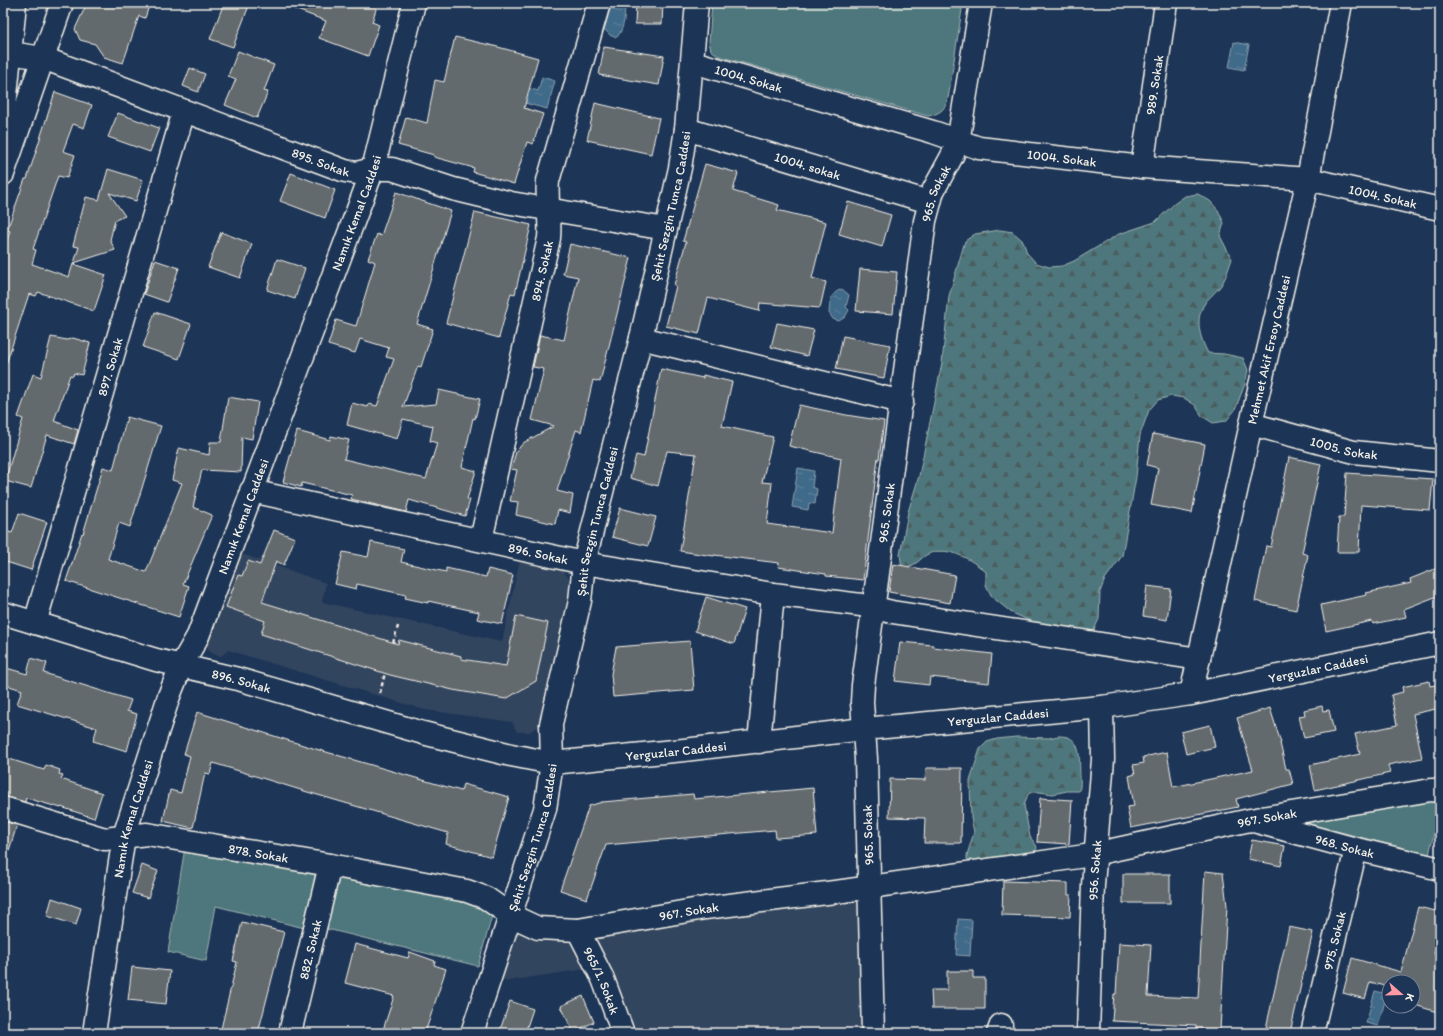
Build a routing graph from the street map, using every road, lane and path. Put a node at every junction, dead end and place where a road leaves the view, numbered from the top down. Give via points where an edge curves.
1 (14, 3) edge
2 (62, 3) edge
3 (414, 3) edge
4 (599, 3) edge
5 (697, 3) edge
6 (981, 3) edge
7 (1166, 3) edge
8 (1341, 3) edge
9 (10, 53) junction
10 (43, 58) junction
11 (692, 62) junction
12 (5, 81) edge
13 (184, 111) junction
14 (3, 127) edge
15 (686, 129) junction
16 (958, 142) junction
17 (1142, 167) junction
18 (373, 169) junction
19 (3, 174) edge
20 (1308, 180) junction
21 (929, 202) junction
22 (548, 209) junction
23 (1440, 209) edge
24 (666, 229) junction
25 (641, 338) junction
26 (902, 402) junction
27 (1251, 424) junction
28 (1440, 461) edge
29 (251, 491) junction
30 (481, 540) junction
31 (584, 563) junction
32 (773, 594) junction
33 (874, 608) junction
34 (3, 612) edge
35 (35, 623) junction
36 (398, 626) dead end
37 (393, 643) dead end
38 (1440, 643) edge
39 (1199, 659) junction
40 (181, 666) junction
41 (385, 673) dead end
42 (380, 693) dead end
43 (1191, 694) junction
44 (1102, 707) junction
45 (864, 729) junction
46 (759, 742) junction
47 (552, 763) junction
48 (1440, 791) edge
49 (3, 808) edge
50 (1250, 820) junction
51 (124, 836) junction
52 (1356, 848) junction
53 (1095, 854) junction
54 (330, 865) junction
55 (1440, 869) edge
56 (870, 886) junction
57 (510, 915) junction
58 (578, 930) junction
59 (94, 1033) edge
60 (290, 1033) edge
61 (472, 1033) edge
62 (623, 1033) edge
63 (873, 1033) edge
64 (1088, 1033) edge
65 (1312, 1033) edge

1 - 9 street
2 - 10 street
3 - 18 street, Namık Kemal Caddesi
4 - 22 street, 894. Sokak via 548,180
5 - 11 street, Şehit Sezgin Tunca Caddesi
6 - 16 street, 965. Sokak
7 - 17 street, 989. Sokak
8 - 20 street, Mehmet Akif Ersoy Caddesi
9 - 10 street, 895. Sokak
9 - 12 street
10 - 13 street, 895. Sokak
10 - 19 street
11 - 15 street, Şehit Sezgin Tunca Caddesi
11 - 16 street, 1004. Sokak via 933,132
12 - 14 street
13 - 18 street, 895. Sokak via 345,171 357,173
13 - 35 street, 897. Sokak
15 - 21 street, 1004. sokak
15 - 24 street, Şehit Sezgin Tunca Caddesi
16 - 17 street, 1004. Sokak via 979,148
16 - 21 street, 965. Sokak
17 - 20 street, 1004. Sokak
18 - 22 street, 895. Sokak via 392,169 453,189
18 - 29 street, Namık Kemal Caddesi
20 - 23 street, 1004. Sokak
20 - 27 street, Mehmet Akif Ersoy Caddesi
21 - 26 street, 965. Sokak
22 - 24 street, 895. Sokak
22 - 30 street, 894. Sokak via 549,238
24 - 25 street, Şehit Sezgin Tunca Caddesi
25 - 26 street
25 - 31 street, Şehit Sezgin Tunca Caddesi
26 - 33 street, 965. Sokak
27 - 28 street, 1005. Sokak via 1354,452
27 - 39 street, Mehmet Akif Ersoy Caddesi
29 - 30 street, 896. Sokak
29 - 40 street, Namık Kemal Caddesi via 198,636
30 - 31 street, 896. Sokak
31 - 32 street, 896. Sokak
31 - 47 street, Şehit Sezgin Tunca Caddesi via 580,601 551,724
32 - 33 street, 896. Sokak
32 - 46 street
33 - 39 street, 896. Sokak
33 - 45 street, 965. Sokak via 862,702
34 - 35 street, 896. Sokak
35 - 40 street, 896. Sokak
36 - 37 path
38 - 43 street, Yerguzlar Caddesi
39 - 43 street, Mehmet Akif Ersoy Caddesi
40 - 47 street, 896. Sokak via 252,683 422,733
40 - 51 street, Namık Kemal Caddesi
41 - 42 path
43 - 44 street, Yerguzlar Caddesi
44 - 45 street, Yerguzlar Caddesi
44 - 53 street, 956. Sokak via 1103,759
45 - 46 street, Yerguzlar Caddesi
45 - 56 street, 965. Sokak
46 - 47 street, Yerguzlar Caddesi
47 - 57 street, Şehit Sezgin Tunca Caddesi via 546,809
48 - 50 street, 967. Sokak via 1431,790
49 - 51 street, 878. Sokak via 105,839
50 - 52 street, 968. Sokak
50 - 53 street, 967. Sokak
51 - 54 street, 878. Sokak via 147,834
51 - 59 street, Namık Kemal Caddesi
52 - 55 street, 968. Sokak
52 - 65 street, 975. Sokak
53 - 56 street, 967. Sokak
53 - 64 street, 956. Sokak
54 - 57 street, 878. Sokak via 467,892 486,898
54 - 60 street, 882. Sokak
56 - 58 street, 967. Sokak via 705,908
56 - 63 street, 965. Sokak
57 - 58 street, 967. Sokak via 538,928
57 - 61 street, Şehit Sezgin Tunca Caddesi
58 - 62 street, 965/1. Sokak via 603,979

